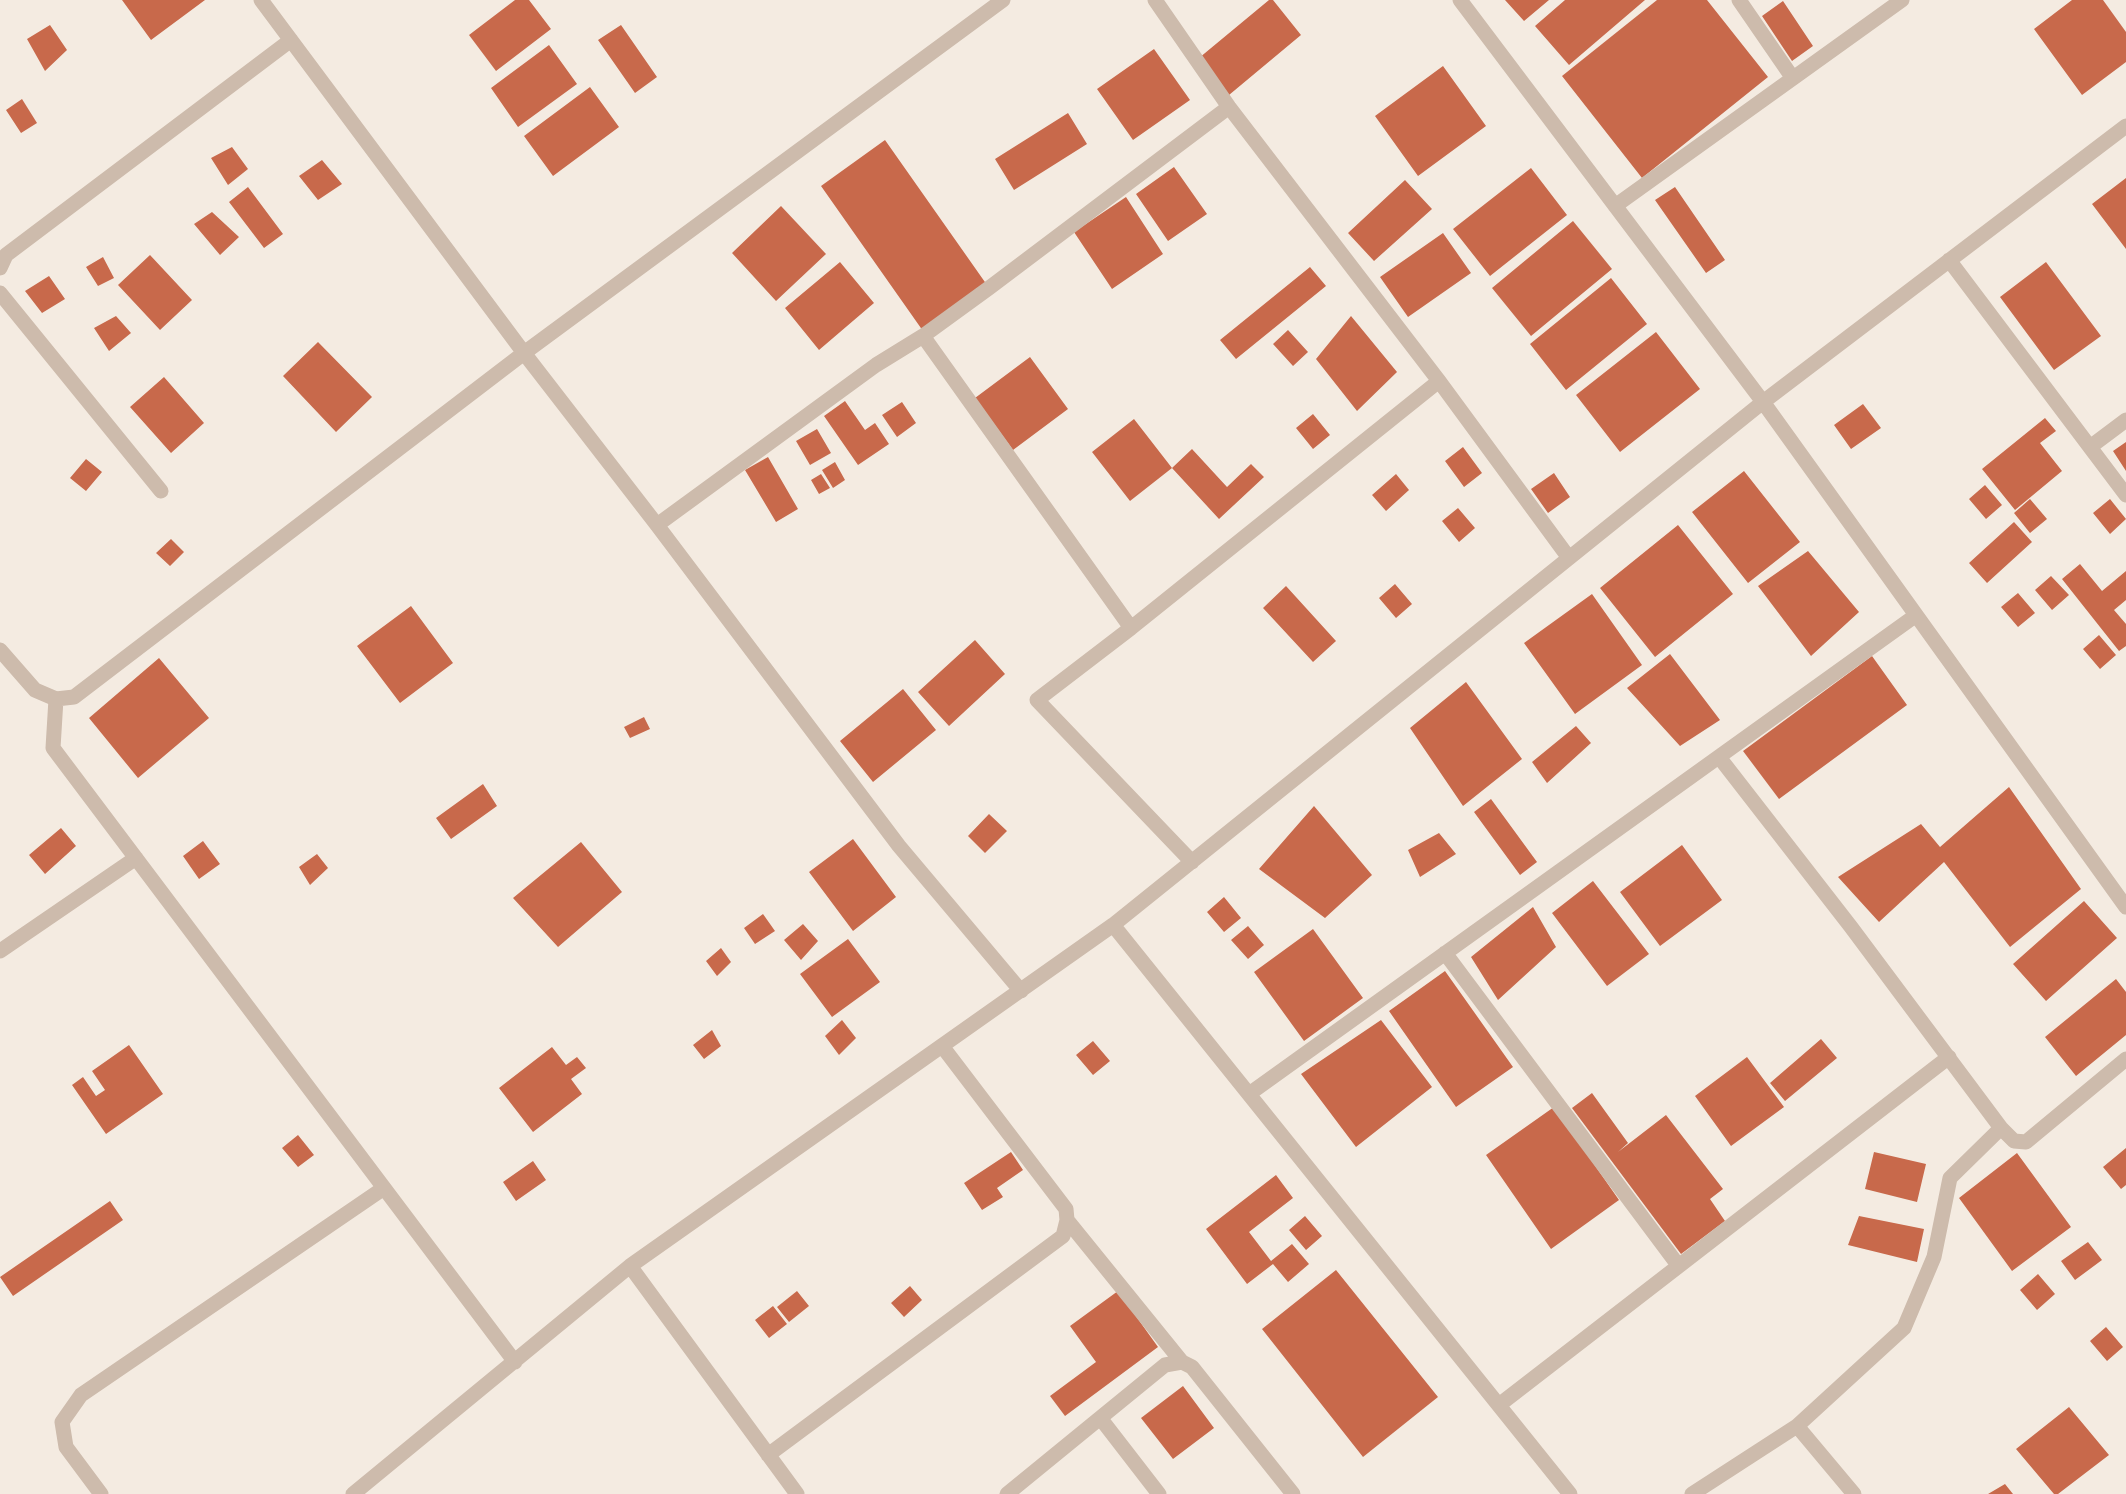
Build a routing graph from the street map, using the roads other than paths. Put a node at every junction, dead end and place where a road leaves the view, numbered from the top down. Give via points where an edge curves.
1 (261, 0) edge
2 (1003, 0) edge
3 (1155, 0) edge
4 (1460, 0) edge
5 (1739, 0) edge
6 (1902, 0) edge
7 (1881, 6) edge
8 (291, 40) junction
9 (1792, 77) junction
10 (1229, 107) junction
11 (2126, 126) edge
12 (1615, 206) junction
13 (1949, 260) junction
14 (0, 268) edge
15 (0, 293) edge
16 (922, 336) junction
17 (524, 354) junction
18 (1439, 381) junction
19 (1763, 402) junction
20 (2126, 420) edge
21 (2090, 447) junction
22 (161, 491) dead end
23 (2126, 495) edge
24 (657, 525) junction
25 (1569, 558) junction
26 (1915, 616) junction
27 (1131, 628) junction
28 (0, 650) edge
29 (56, 699) junction
30 (1719, 757) junction
31 (136, 858) junction
32 (1192, 862) junction
33 (2126, 907) edge
34 (1113, 925) junction
35 (0, 951) edge
36 (1445, 953) junction
37 (1021, 991) junction
38 (942, 1046) junction
39 (1949, 1057) junction
40 (2126, 1059) edge
41 (1249, 1094) junction
42 (2001, 1128) junction
43 (384, 1188) junction
44 (1067, 1220) junction
45 (1678, 1265) junction
46 (630, 1266) junction
47 (515, 1362) junction
48 (1182, 1362) junction
49 (1499, 1405) junction
50 (1101, 1419) junction
51 (1797, 1426) junction
52 (768, 1455) junction
53 (101, 1494) edge
54 (353, 1494) edge
55 (797, 1494) edge
56 (1007, 1494) edge
57 (1159, 1494) edge
58 (1293, 1494) edge
59 (1570, 1494) edge
60 (1692, 1494) edge
61 (1854, 1494) edge

1 - 8 street
2 - 17 street
3 - 10 street
4 - 12 street
5 - 9 street
6 - 7 street
7 - 9 street
8 - 14 street via 6,255
8 - 17 street
9 - 12 street
10 - 16 street
10 - 18 street
11 - 13 street
12 - 19 street
13 - 19 street
13 - 21 street
15 - 22 street
16 - 24 street via 876,365
16 - 27 street
17 - 24 street
17 - 29 street via 74,697
18 - 25 street
18 - 27 street
19 - 25 street
19 - 26 street
20 - 21 street
21 - 23 street
24 - 37 street via 898,846
25 - 32 street
26 - 30 street
26 - 33 street
27 - 32 street via 1036,700
28 - 29 street via 35,690
29 - 31 street via 53,748
30 - 36 street
30 - 39 street
31 - 35 street
31 - 43 street
32 - 34 street
34 - 37 street
34 - 41 street
36 - 41 street
36 - 45 street
37 - 38 street
38 - 44 street via 1066,1209
38 - 46 street
39 - 42 street
39 - 45 street
40 - 42 street via 2026,1142 2014,1141
41 - 49 street
42 - 51 street via 1950,1178 1935,1257 1904,1328
43 - 47 street
43 - 53 street via 81,1395 62,1422 66,1447
44 - 48 street
44 - 52 street via 1063,1236
45 - 49 street
46 - 47 street
46 - 52 street
47 - 54 street
48 - 50 street via 1164,1365
48 - 58 street via 1192,1367
49 - 59 street
50 - 56 street
50 - 57 street
51 - 60 street
51 - 61 street
52 - 55 street

